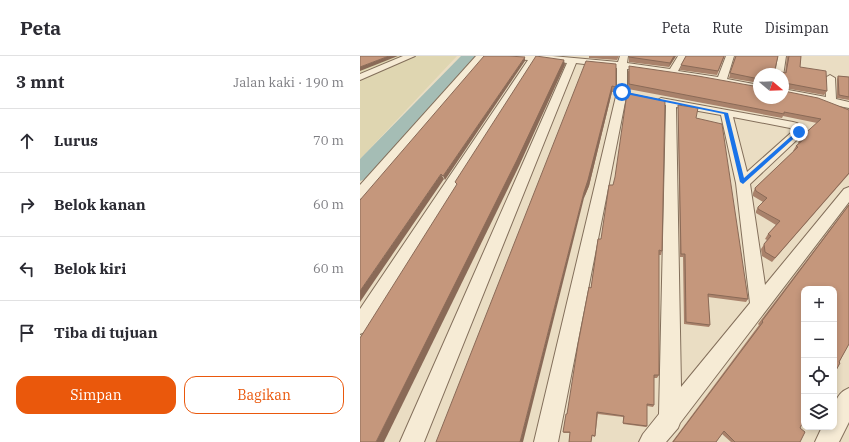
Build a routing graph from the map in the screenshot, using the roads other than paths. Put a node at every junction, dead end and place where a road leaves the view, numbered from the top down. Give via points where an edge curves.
1 (411, 56) edge
2 (481, 56) edge
3 (510, 56) edge
4 (682, 56) edge
5 (730, 56) edge
6 (782, 56) edge
7 (542, 57) edge
8 (567, 58) edge
9 (623, 60) edge
10 (781, 68) edge
11 (673, 72) junction
12 (360, 77) edge
13 (830, 78) dead end
14 (722, 80) junction
15 (753, 87) edge
16 (789, 93) edge
17 (650, 98) edge
18 (832, 102) junction
19 (671, 103) junction
20 (849, 105) edge
21 (726, 114) junction
22 (743, 182) junction
23 (849, 192) edge
24 (360, 194) edge
25 (759, 304) junction
26 (360, 325) edge
27 (849, 399) edge
28 (670, 420) junction
29 (412, 442) edge
30 (546, 442) edge
31 (651, 442) edge
32 (827, 442) edge

1 - 12 street
2 - 24 street
3 - 7 street
4 - 11 street
5 - 14 street
6 - 10 street
7 - 8 street
7 - 26 street
8 - 9 street
8 - 29 street
9 - 11 street
9 - 30 street via 626,93
11 - 14 street
13 - 18 street
14 - 15 street
16 - 18 street
17 - 19 street
18 - 20 street
19 - 21 street
19 - 28 street
21 - 22 street
21 - 22 street via 794,125 799,130
22 - 25 street
23 - 25 street
25 - 28 street
27 - 32 street
28 - 31 street

